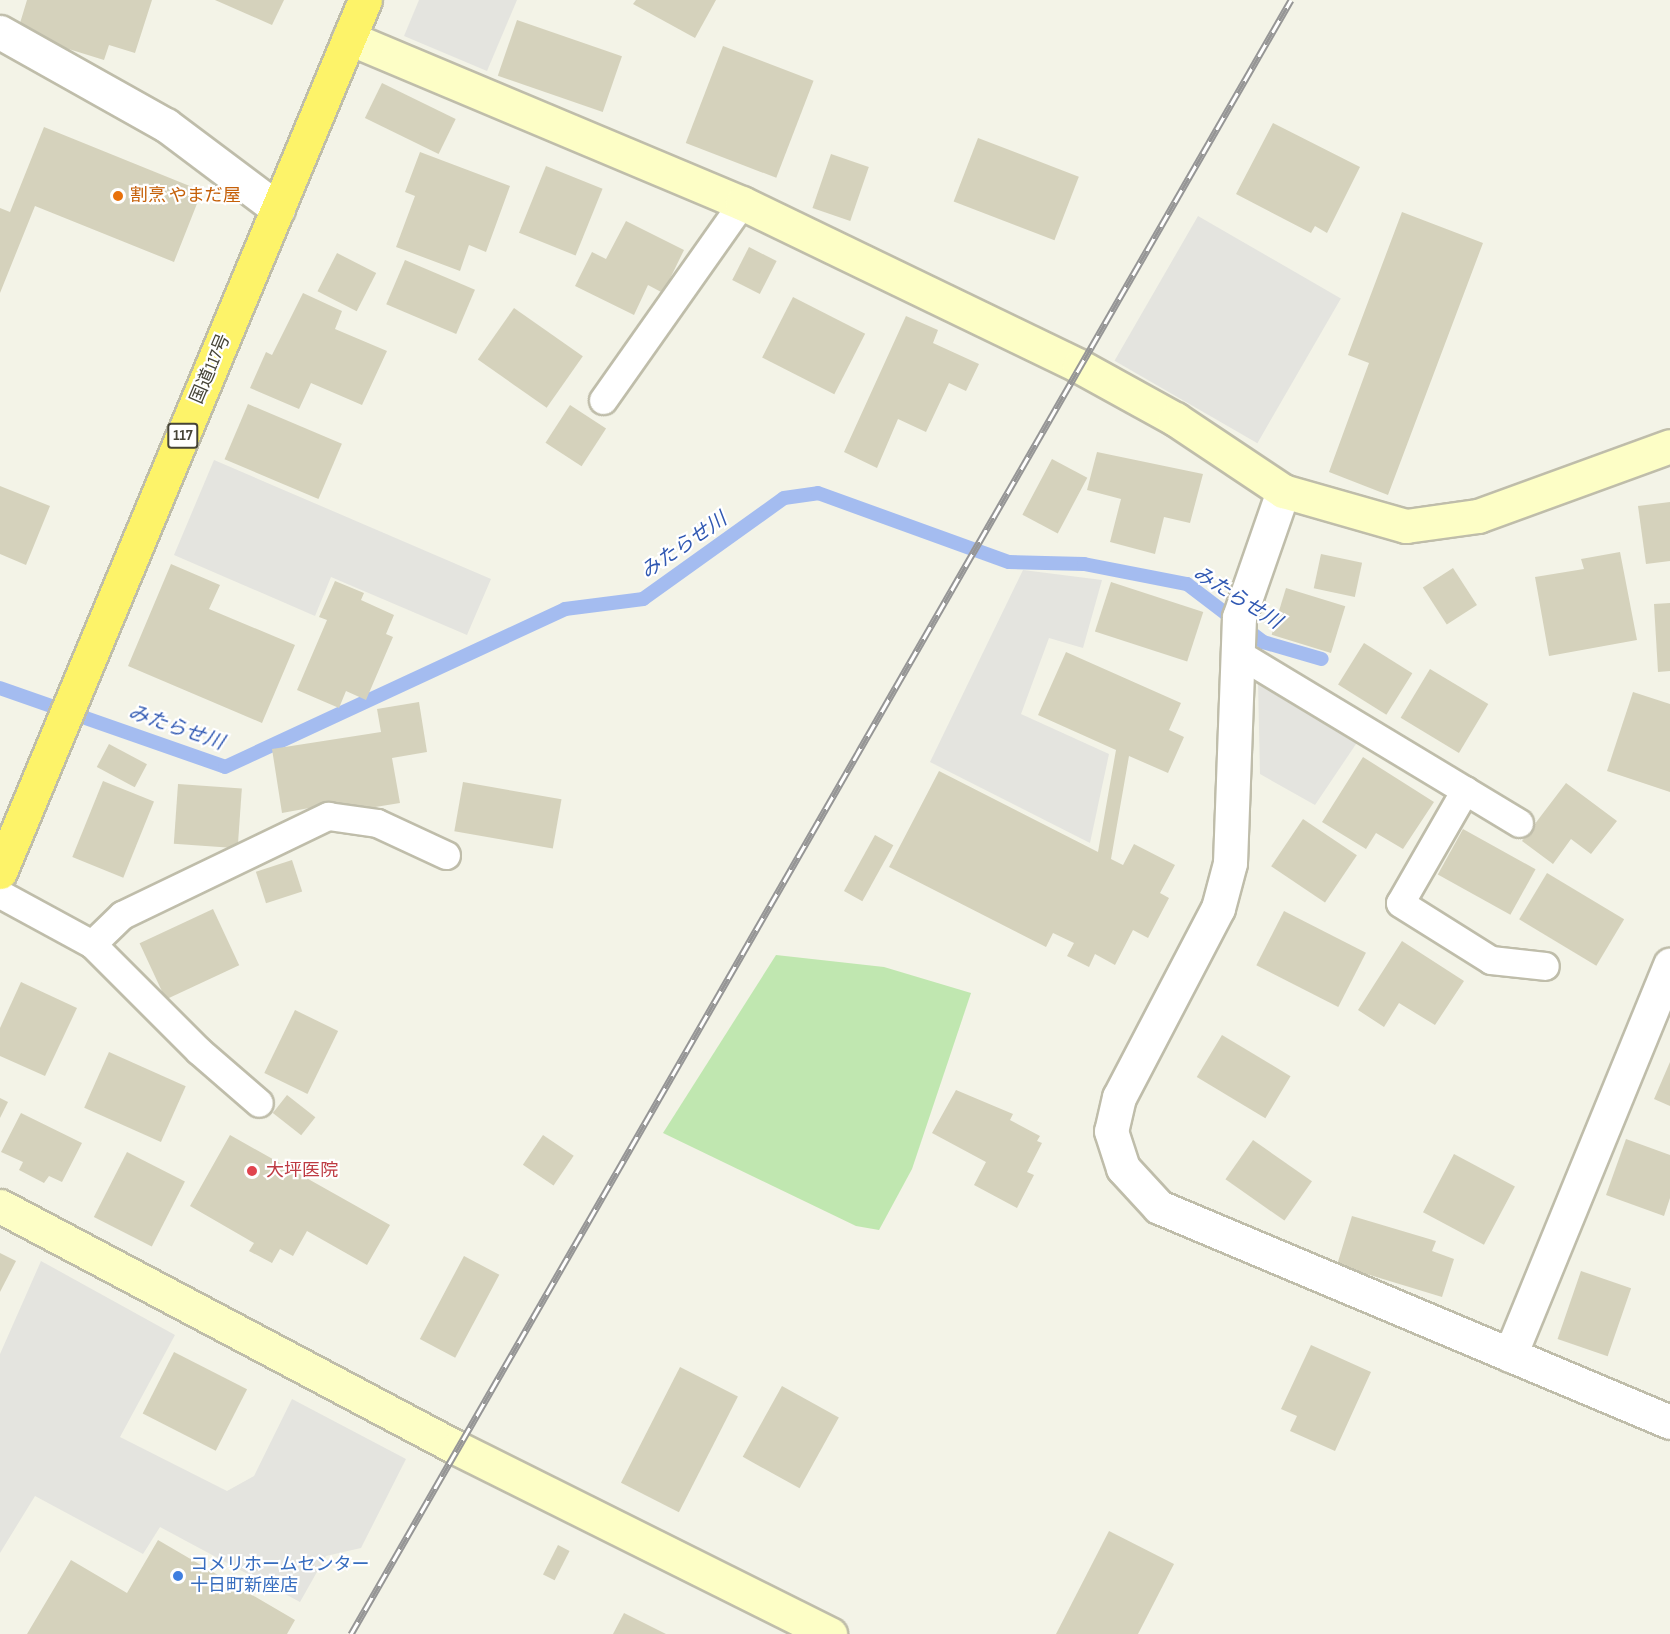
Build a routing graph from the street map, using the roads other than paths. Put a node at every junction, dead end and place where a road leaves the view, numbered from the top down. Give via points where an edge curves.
1 (365, 0) edge
2 (0, 32) edge
3 (349, 38) junction
4 (742, 203) junction
5 (278, 209) junction
6 (603, 400) dead end
7 (1670, 446) edge
8 (1283, 491) junction
9 (1239, 654) junction
10 (1465, 790) junction
11 (1519, 823) dead end
12 (446, 855) dead end
13 (0, 872) edge
14 (0, 894) edge
15 (92, 944) junction
16 (1670, 965) edge
17 (1545, 966) dead end
18 (259, 1103) dead end
19 (0, 1206) edge
20 (1510, 1355) junction
21 (1670, 1422) edge
22 (830, 1634) edge

1 - 3 highway, 国道117号 / 117
2 - 5 street via 166,124
3 - 4 street
3 - 5 highway, 国道117号 / 117
4 - 6 lane
4 - 8 street via 1079,366 1175,419
5 - 13 highway, 国道117号 / 117
7 - 8 street via 1478,516 1406,526
8 - 9 street via 1239,617
9 - 10 lane
9 - 20 street via 1230,863 1218,908 1119,1097 1111,1131 1123,1168 1159,1207
10 - 11 lane
10 - 17 lane via 1400,903 1491,960
12 - 15 lane via 377,823 328,816 122,915
14 - 15 lane
15 - 18 lane via 199,1052
16 - 20 street
19 - 22 street via 457,1448
20 - 21 street

